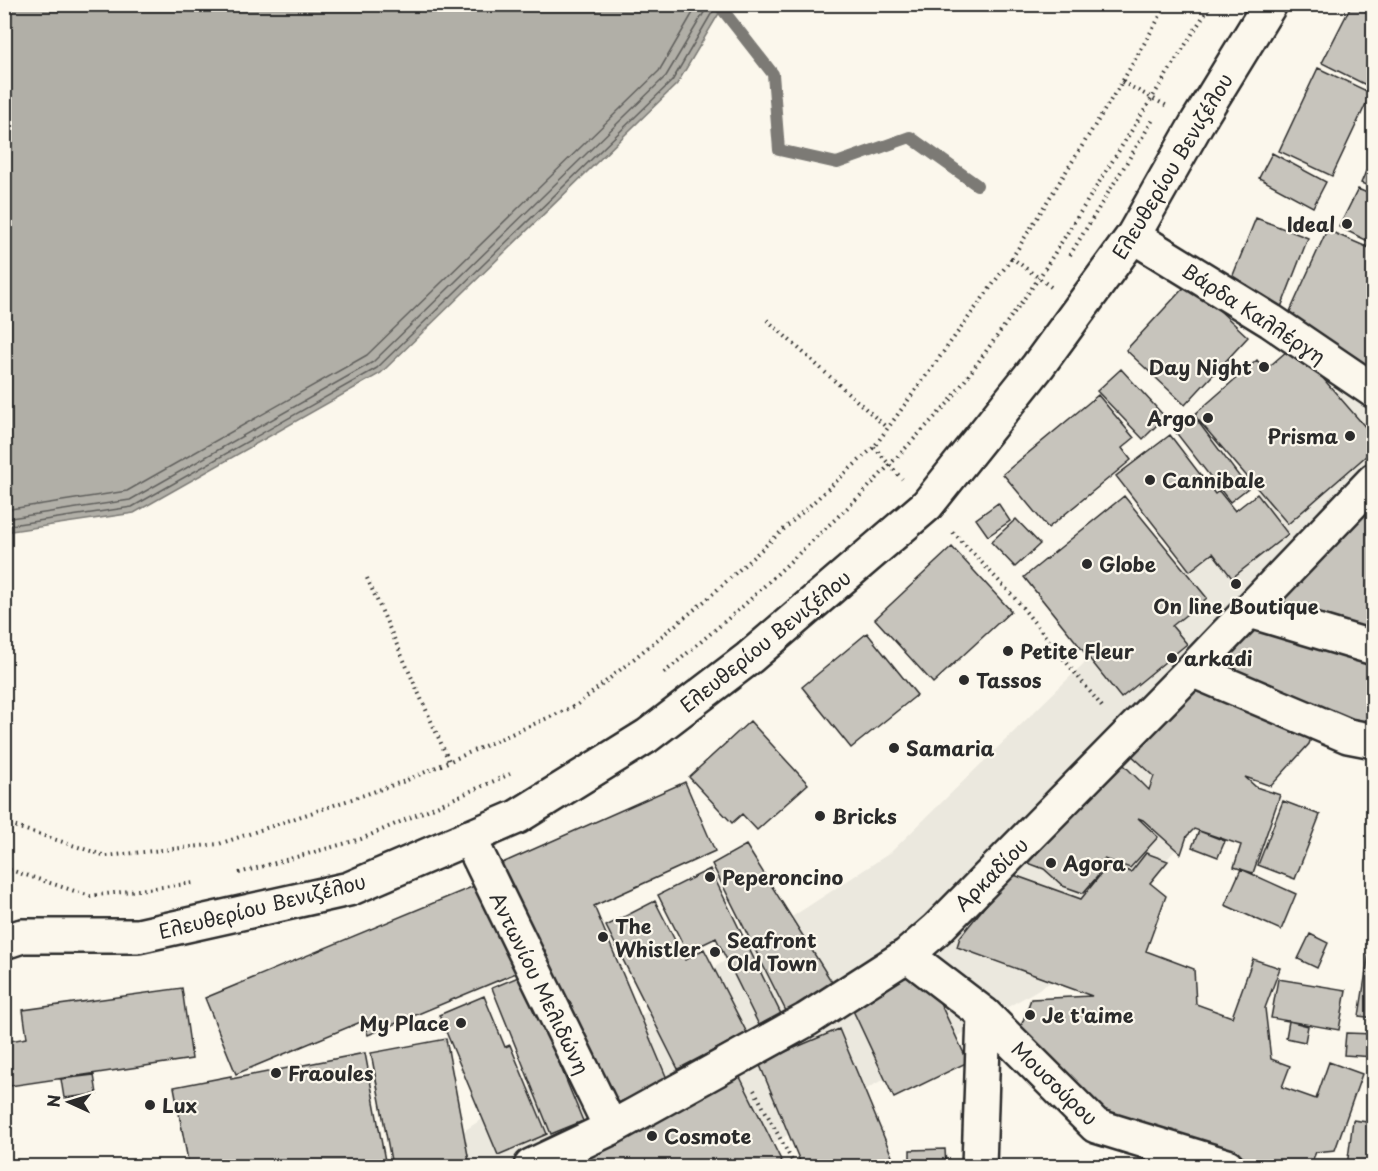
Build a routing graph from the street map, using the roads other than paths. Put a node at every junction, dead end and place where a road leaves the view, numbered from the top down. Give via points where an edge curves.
1 (1270, 4) edge
2 (1133, 236) junction
3 (1374, 391) edge
4 (1374, 480) edge
5 (1250, 611) junction
6 (1374, 648) edge
7 (1192, 670) junction
8 (1374, 741) edge
9 (469, 837) junction
10 (10, 934) edge
11 (908, 955) junction
12 (984, 1014) junction
13 (611, 1128) junction
14 (531, 1167) edge
15 (979, 1167) edge
16 (1227, 1167) edge

1 - 2 street, Ελευθερίου Βενιζέλου
2 - 3 street, Βάρδα Καλλέργη via 1271,321
2 - 9 street, Ελευθερίου Βενιζέλου via 1038,366 927,506 749,658 647,736 517,817
4 - 5 street, Αρκαδίου
5 - 6 street
5 - 7 street, Αρκαδίου
7 - 8 street via 1348,736
7 - 11 street, Αρκαδίου
9 - 10 street, Ελευθερίου Βενιζέλου via 349,888 138,936
9 - 13 street, Αντωνίου Μελιδώνη
11 - 12 street, Μουσούρου
11 - 13 street, Αρκαδίου via 806,1020
12 - 15 street
12 - 16 street, Μουσούρου via 1096,1126
13 - 14 street, Αρκαδίου

